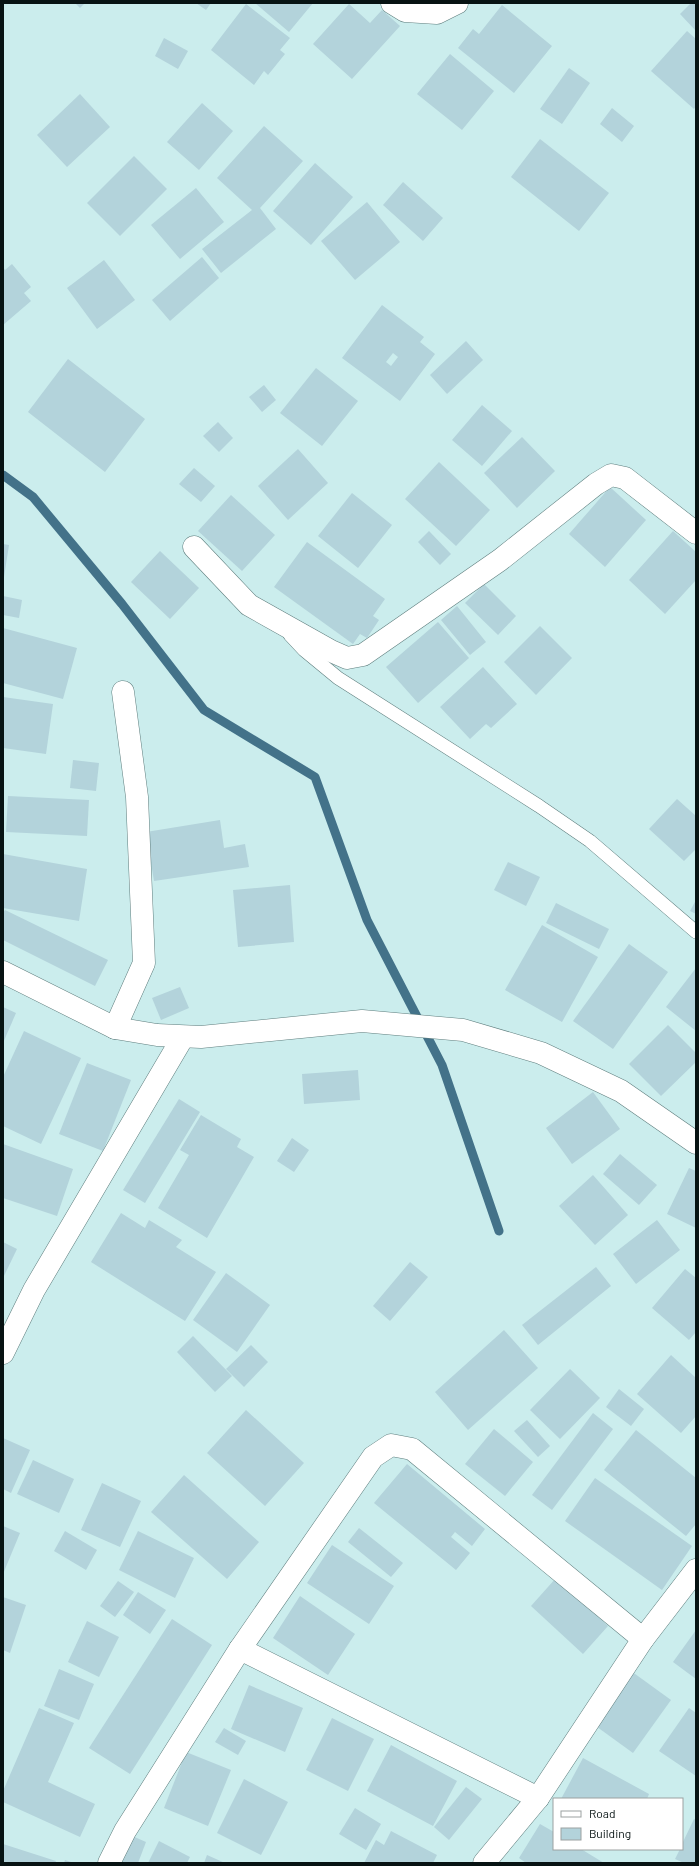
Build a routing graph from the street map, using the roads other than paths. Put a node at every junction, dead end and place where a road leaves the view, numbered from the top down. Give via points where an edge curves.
1 (392, 3) edge
2 (457, 3) edge
3 (696, 533) edge
4 (194, 547) dead end
5 (278, 622) junction
6 (122, 692) dead end
7 (696, 932) edge
8 (3, 972) edge
9 (115, 1028) junction
10 (182, 1037) junction
11 (696, 1143) edge
12 (3, 1353) edge
13 (696, 1570) edge
14 (643, 1639) junction
15 (240, 1649) junction
16 (538, 1798) junction
17 (109, 1863) edge
18 (484, 1863) edge

1 - 2 street via 405,11 436,13
3 - 5 street via 625,478 611,475 500,560 363,655 347,658
4 - 5 street via 249,606
5 - 7 lane via 304,650 338,678 590,841
6 - 9 street via 137,797 144,963
8 - 9 street
9 - 10 street via 157,1036
10 - 11 street via 362,1022 463,1030 542,1053 621,1091
10 - 12 street via 34,1290
13 - 14 street
14 - 15 street via 412,1449 391,1445 373,1457
14 - 16 street
15 - 16 street
15 - 17 street via 125,1831
16 - 18 street

